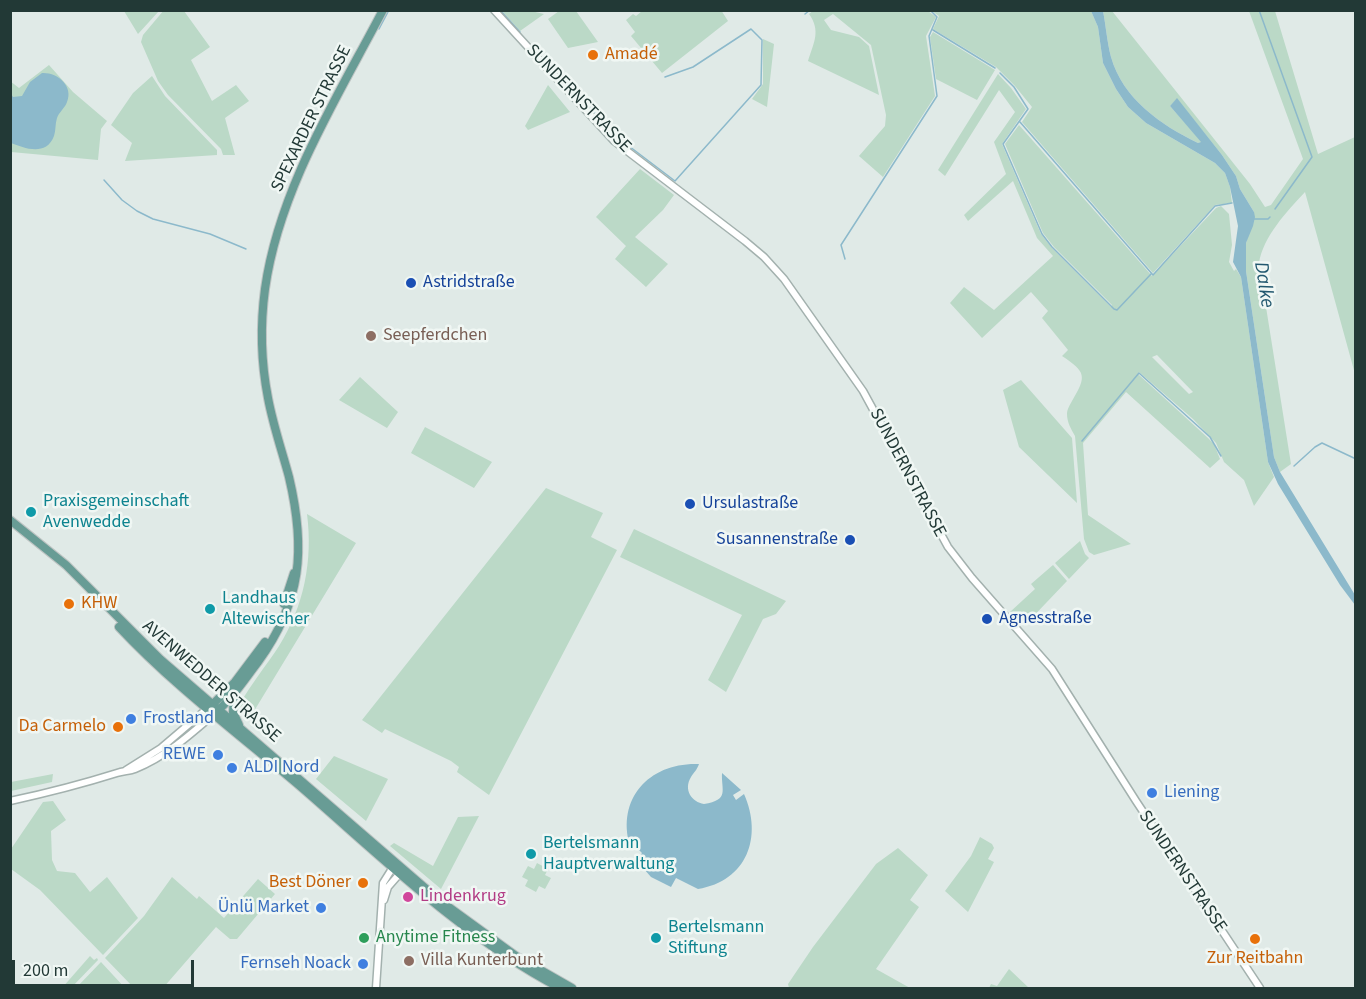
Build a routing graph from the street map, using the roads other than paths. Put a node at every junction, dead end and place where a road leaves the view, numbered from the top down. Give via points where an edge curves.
1 (383, 10) edge
2 (494, 10) edge
3 (10, 520) edge
4 (10, 525) edge
5 (297, 562) junction
6 (234, 695) junction
7 (213, 709) junction
8 (247, 734) junction
9 (10, 801) edge
10 (395, 865) junction
11 (402, 871) junction
12 (381, 913) junction
13 (376, 988) edge
14 (560, 988) edge
15 (572, 988) edge
16 (1260, 988) edge

1 - 5 main road, SPEXARDER STRASSE via 295,184 266,286 262,328 264,371 296,515
2 - 16 street, SUNDERNSTRASSE via 614,141 745,241 784,279 862,391 948,547 1052,669
3 - 7 main road, AVENWEDDER STRASSE via 52,552
4 - 7 main road, AVENWEDDER STRASSE via 51,556 144,653
5 - 6 main road, SPEXARDER STRASSE via 293,595 279,628
5 - 7 main road, SPEXARDER STRASSE via 283,608 268,638
6 - 7 main road, SPEXARDER STRASSE
6 - 8 main road via 233,714
7 - 8 main road, AVENWEDDER STRASSE
7 - 9 street via 125,770
7 - 10 main road, AVENWEDDER STRASSE
8 - 10 main road, AVENWEDDER STRASSE
10 - 11 main road
10 - 12 street via 383,883
11 - 12 street via 388,887
11 - 14 main road via 491,947
11 - 15 main road via 495,942
12 - 13 street

